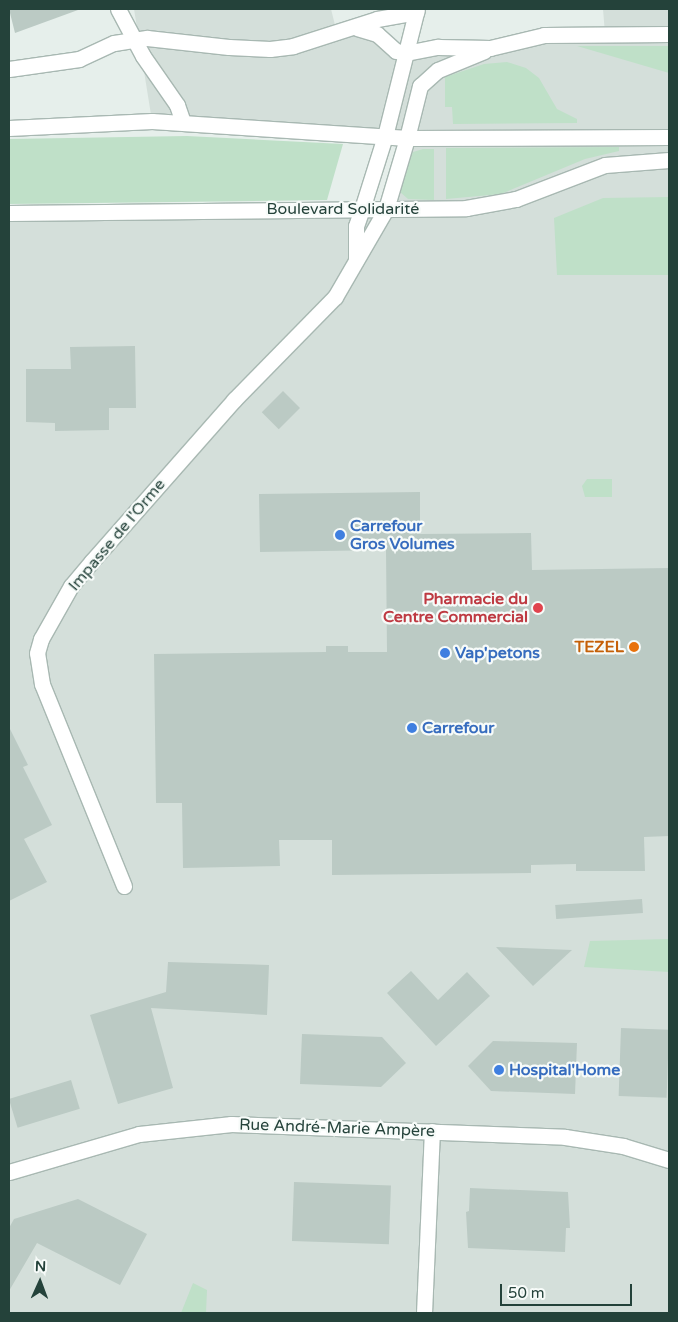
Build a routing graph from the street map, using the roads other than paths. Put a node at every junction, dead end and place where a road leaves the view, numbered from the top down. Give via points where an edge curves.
1 (118, 9) edge
2 (416, 10) edge
3 (357, 28) junction
4 (669, 34) edge
5 (135, 40) junction
6 (490, 48) junction
7 (406, 52) junction
8 (9, 69) edge
9 (183, 122) junction
10 (9, 128) edge
11 (385, 136) junction
12 (669, 137) edge
13 (407, 138) junction
14 (669, 160) edge
15 (362, 209) junction
16 (386, 209) junction
17 (9, 212) edge
18 (356, 262) junction
19 (124, 886) dead end
20 (432, 1131) junction
21 (669, 1160) edge
22 (9, 1172) edge
23 (424, 1313) edge

1 - 5 street
2 - 3 street
2 - 7 street
3 - 5 street via 270,49 154,38
3 - 7 street via 377,34 396,51
4 - 6 street via 544,35
5 - 8 street via 114,44 79,60
5 - 9 street via 142,56 177,105
6 - 7 street via 430,48
6 - 13 street, Impasse de l'Orme via 438,70 420,86
7 - 11 street
9 - 10 street
9 - 11 street
11 - 13 street
11 - 15 street
12 - 13 street
13 - 16 street, Impasse de l'Orme
14 - 16 street, Boulevard Solidarité via 605,165 516,199 487,206
15 - 16 street, Boulevard Solidarité
15 - 17 street, Boulevard Solidarité
15 - 18 street via 356,226
16 - 18 street, Impasse de l'Orme
18 - 19 street, Impasse de l'Orme via 335,297 229,406 92,560 71,586 36,653 42,684
20 - 21 street, Rue André-Marie Ampère via 565,1137 623,1146
20 - 22 street, Rue André-Marie Ampère via 231,1124 187,1126 113,1140
20 - 23 street

